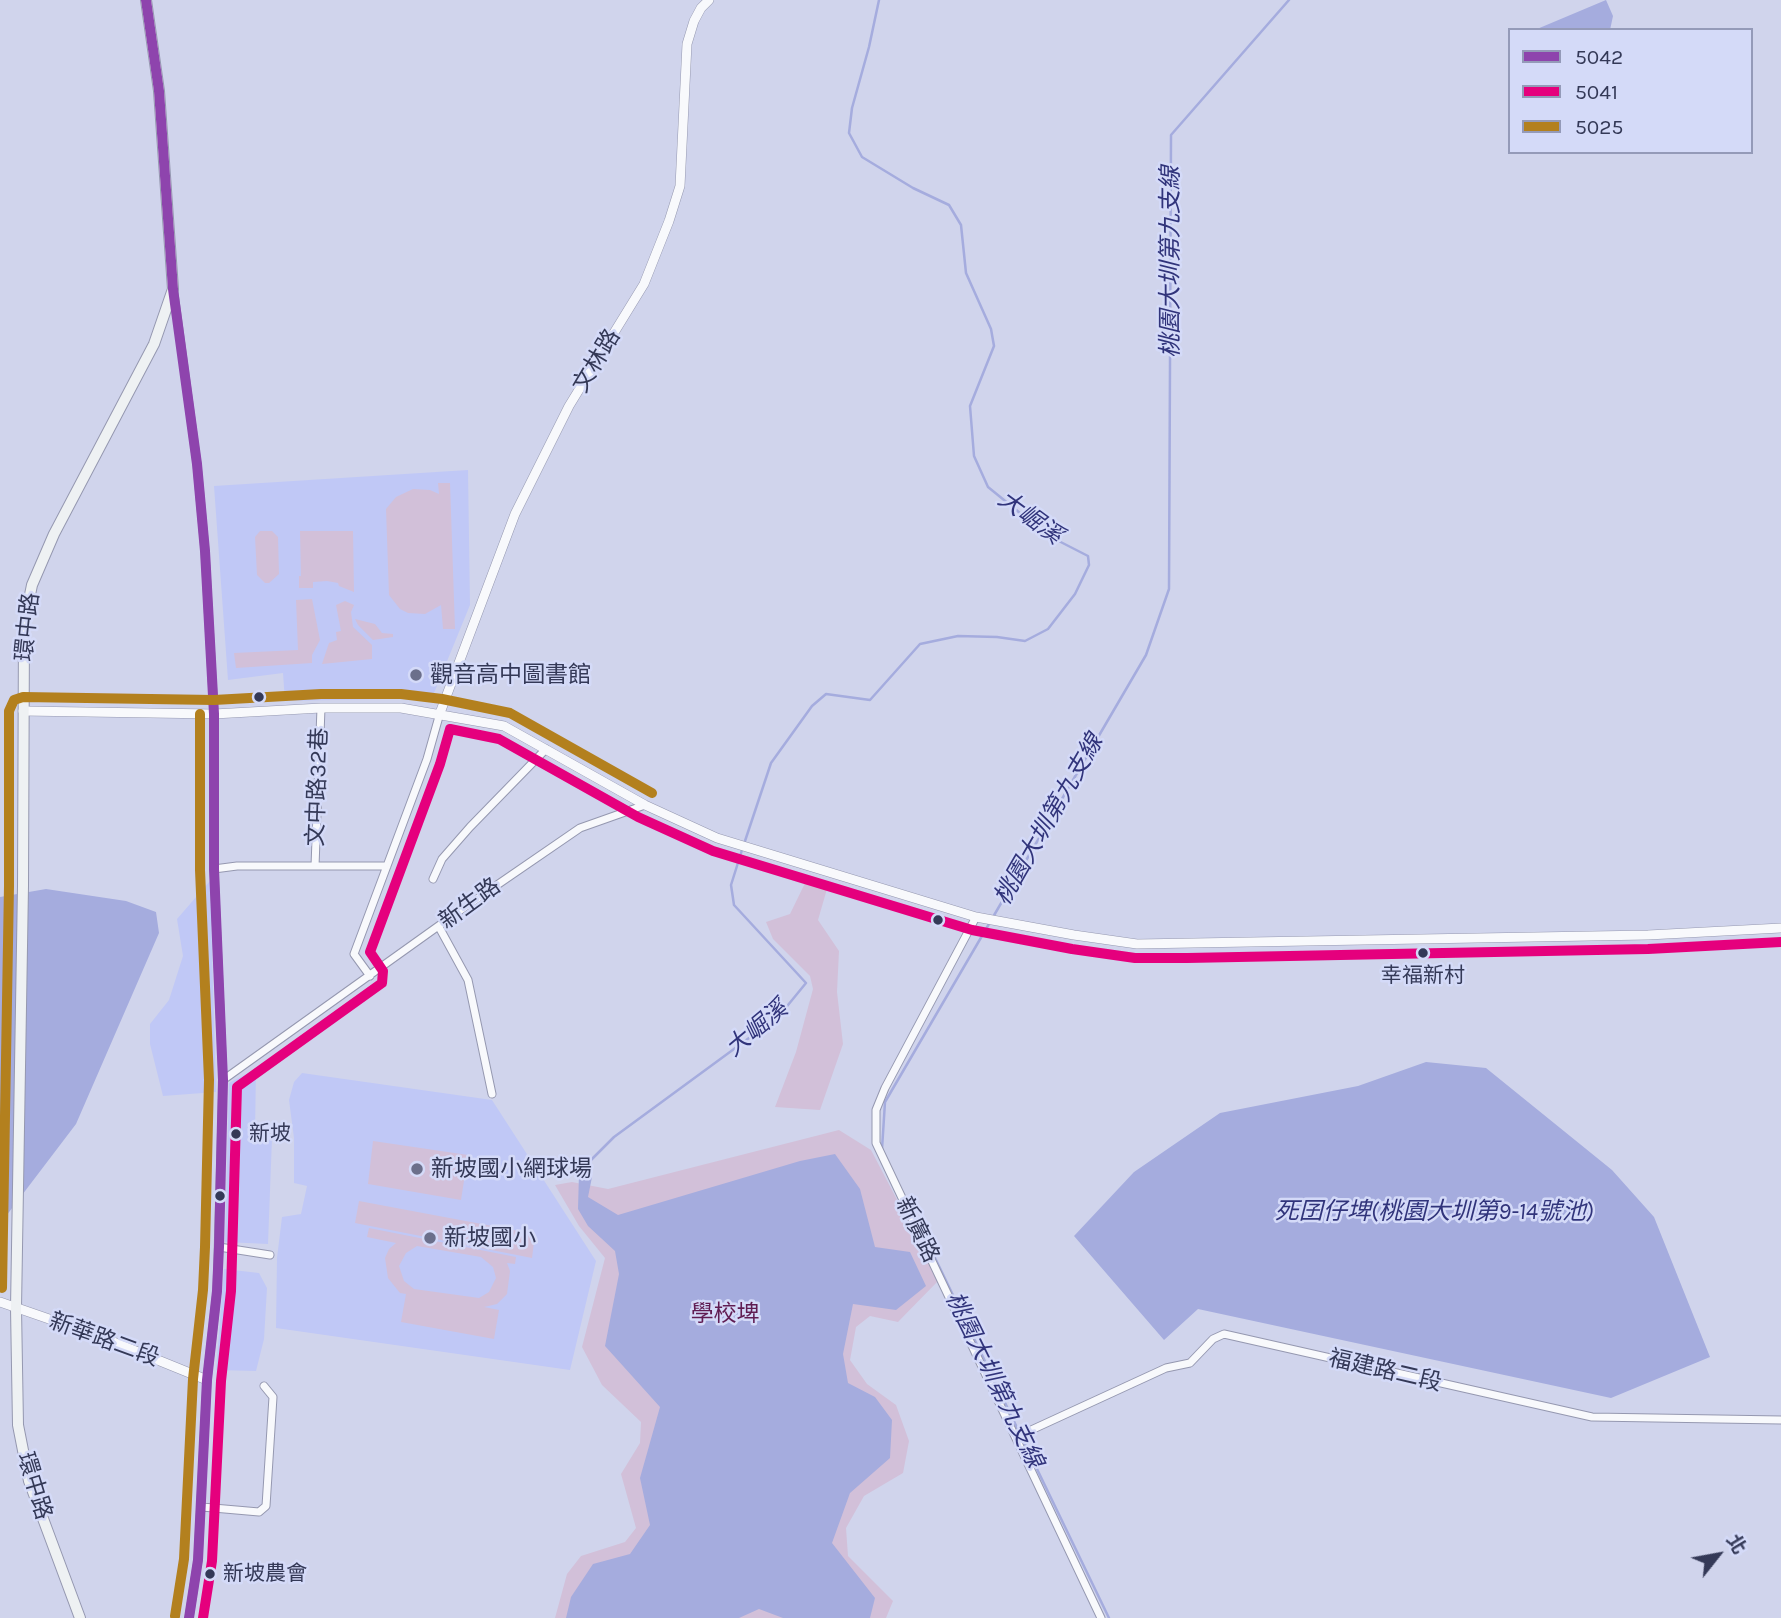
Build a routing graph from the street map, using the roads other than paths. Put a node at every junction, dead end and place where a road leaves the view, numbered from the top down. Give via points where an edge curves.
1 (146, 0) edge
2 (709, 0) edge
3 (173, 289) junction
4 (321, 708) junction
5 (23, 711) junction
6 (440, 713) junction
7 (214, 714) junction
8 (546, 749) junction
9 (645, 805) junction
10 (315, 866) junction
11 (387, 866) junction
12 (214, 869) junction
13 (433, 879) dead end
14 (976, 917) junction
15 (439, 927) junction
16 (1781, 928) edge
17 (370, 976) junction
18 (223, 1080) junction
19 (492, 1094) dead end
20 (219, 1247) junction
21 (270, 1255) dead end
22 (0, 1303) edge
23 (16, 1308) junction
24 (207, 1380) junction
25 (264, 1386) dead end
26 (1781, 1420) edge
27 (1016, 1437) junction
28 (202, 1507) junction
29 (80, 1618) edge
30 (189, 1618) edge
31 (1101, 1618) edge

1 - 3 main road via 159,91
2 - 6 street, 文林路 via 697,15 687,44 680,186 669,221 644,284 569,406 515,514
3 - 5 main road, 環中路 via 153,344 32,585 24,624
3 - 7 street via 197,464
4 - 6 street
4 - 7 street
4 - 10 street, 文中路32巷
5 - 7 street
5 - 23 main road, 環中路
6 - 8 street via 504,726
6 - 11 street
7 - 12 street
8 - 9 street
8 - 13 street via 442,859
9 - 14 street via 717,838
9 - 15 street, 新生路 via 580,828
10 - 11 street
10 - 12 street
11 - 17 street via 354,954
12 - 18 street
14 - 16 street via 1137,944
14 - 27 street, 新廣路 via 885,1088 876,1110 876,1143
15 - 17 street, 新生路
15 - 19 street via 468,980
17 - 18 street, 新生路
18 - 20 street
20 - 21 street
20 - 24 street
22 - 23 street, 新華路二段
23 - 24 street, 新華路二段
23 - 29 main road, 環中路 via 22,1452
24 - 28 street
25 - 28 street via 273,1397 266,1506 259,1512
26 - 27 street, 福建路二段 via 1592,1417 1224,1334 1213,1339 1191,1363 1166,1368
27 - 31 street, 新廣路
28 - 30 street

